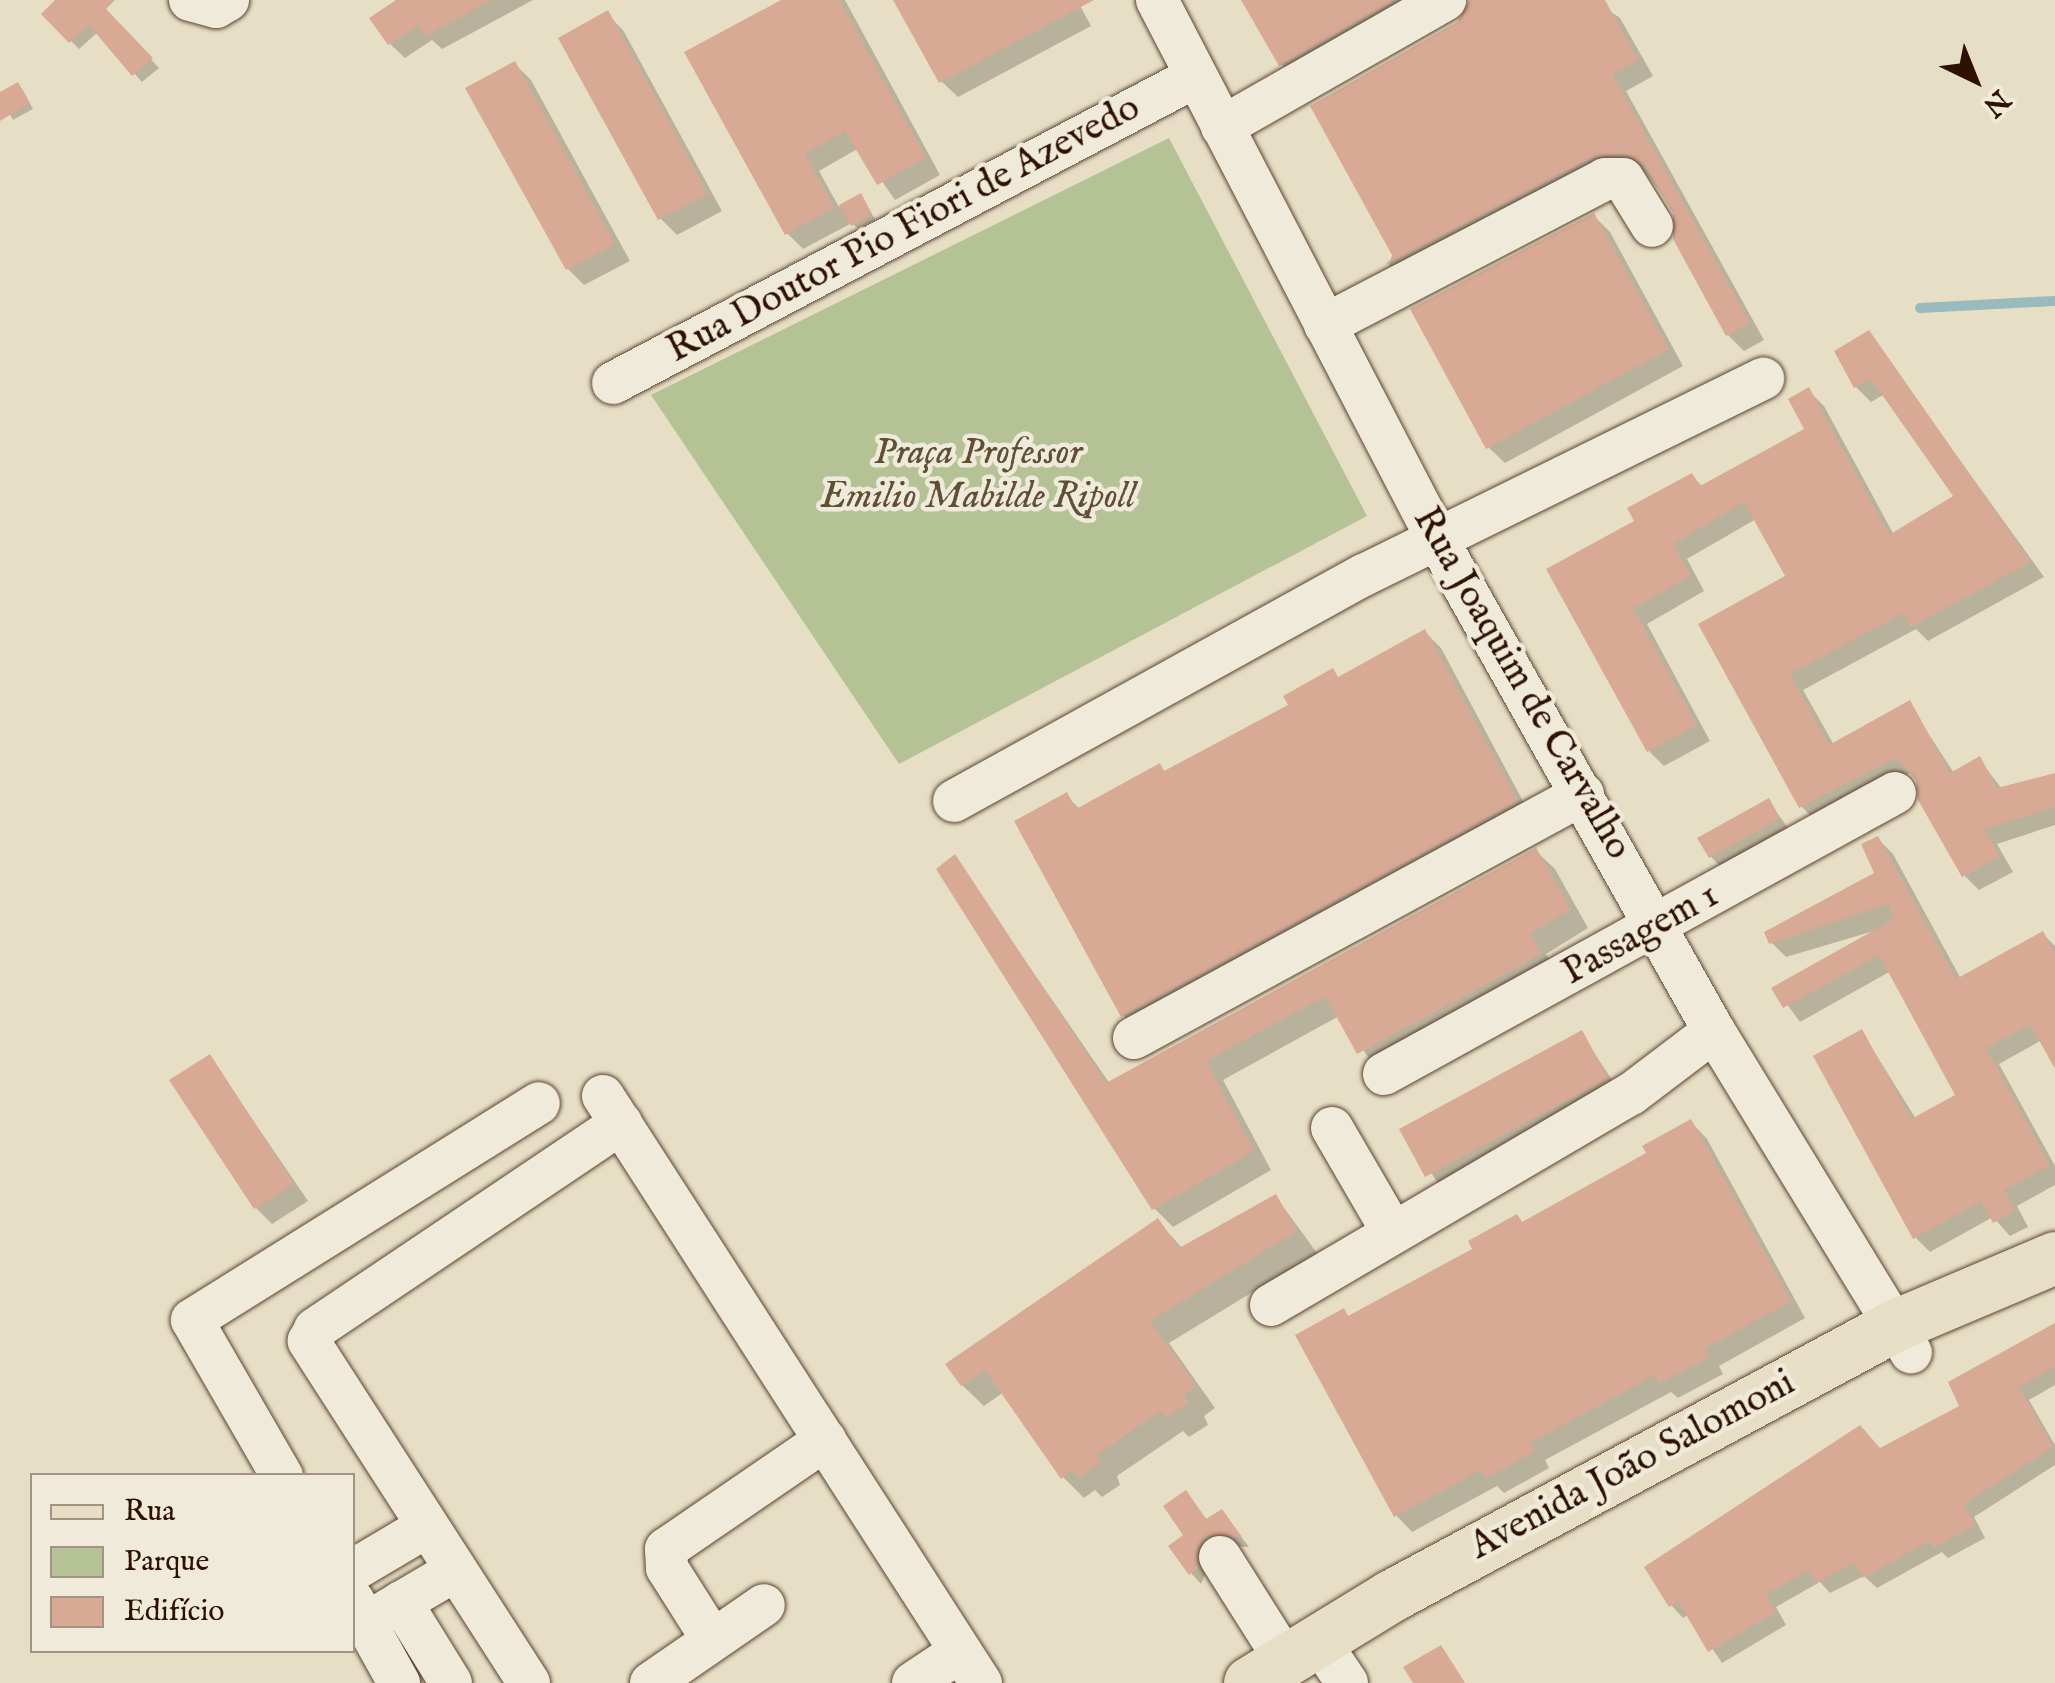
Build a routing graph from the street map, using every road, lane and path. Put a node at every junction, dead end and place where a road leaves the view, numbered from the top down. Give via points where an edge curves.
1 (190, 0) edge
2 (228, 0) edge
3 (1158, 0) edge
4 (1445, 0) edge
5 (1196, 77) junction
6 (1222, 127) junction
7 (1652, 226) dead end
8 (1325, 325) junction
9 (1763, 379) dead end
10 (613, 383) dead end
11 (1437, 539) junction
12 (1896, 793) dead end
13 (1583, 794) junction
14 (954, 801) dead end
15 (1659, 927) junction
16 (1714, 1030) junction
17 (1134, 1038) dead end
18 (1384, 1074) dead end
19 (539, 1103) dead end
20 (1332, 1128) dead end
21 (1393, 1233) junction
22 (2041, 1265) edge
23 (1271, 1306) dead end
24 (1903, 1340) junction
25 (826, 1440) junction
26 (280, 1473) edge
27 (412, 1535) junction
28 (1220, 1557) dead end
29 (355, 1569) edge
30 (400, 1596) edge
31 (764, 1605) dead end
32 (712, 1639) junction
33 (970, 1668) edge
34 (1302, 1674) edge
35 (398, 1683) edge
36 (451, 1683) edge
37 (529, 1683) edge
38 (651, 1683) edge
39 (913, 1683) edge

1 - 2 street via 216,7
3 - 5 street, Rua Joaquim de Carvalho
4 - 6 street
5 - 6 street, Rua Joaquim de Carvalho
5 - 10 street, Rua Doutor Pio Fiori de Azevedo
6 - 8 street, Rua Joaquim de Carvalho
7 - 8 street via 1624,179 1604,178
8 - 11 street, Rua Joaquim de Carvalho
9 - 11 street
11 - 13 street, Rua Joaquim de Carvalho
11 - 14 street
12 - 15 street, Passagem 1
13 - 15 street, Rua Joaquim de Carvalho
13 - 17 street
15 - 16 street, Rua Joaquim de Carvalho
15 - 18 street, Passagem 1
16 - 21 street via 1631,1094
16 - 24 street, Rua Joaquim de Carvalho
19 - 26 street via 192,1320
20 - 21 street
21 - 23 street
22 - 24 main road, Avenida João Salomoni
24 - 34 main road, Avenida João Salomoni
25 - 27 street via 612,1109 311,1335 312,1353
25 - 32 street via 666,1549 667,1568
25 - 33 street
27 - 29 street
27 - 30 street
28 - 34 street
30 - 35 street
30 - 36 street
30 - 37 street
31 - 32 street
32 - 38 street
33 - 39 street

